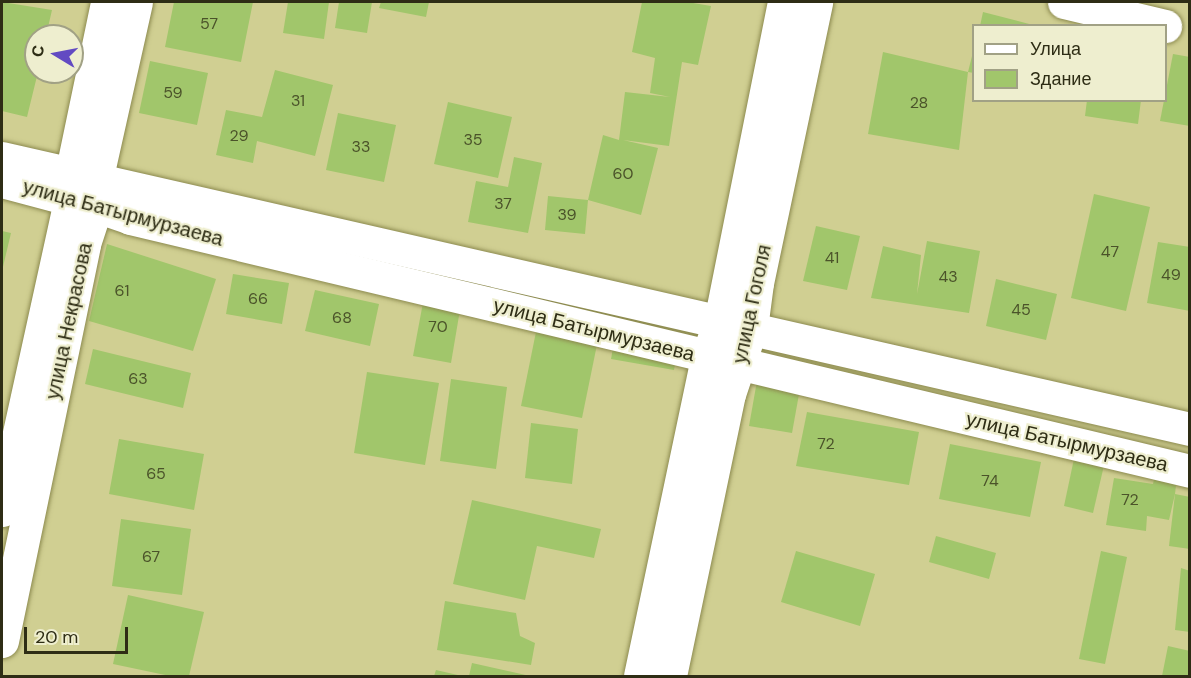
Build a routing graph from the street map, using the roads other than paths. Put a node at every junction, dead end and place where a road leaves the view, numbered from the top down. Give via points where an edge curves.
1 (107, 2) edge
2 (136, 2) edge
3 (784, 2) edge
4 (816, 2) edge
5 (1064, 2) edge
6 (1157, 24) edge
7 (1167, 26) edge
8 (1190, 31) edge
9 (2, 158) edge
10 (2, 181) edge
11 (83, 191) junction
12 (720, 322) junction
13 (752, 328) junction
14 (707, 357) junction
15 (740, 366) junction
16 (1190, 429) edge
17 (1190, 471) edge
18 (2, 510) edge
19 (2, 641) edge
20 (640, 676) edge
21 (670, 676) edge

1 - 11 street, улица Некрасова
2 - 11 street, улица Некрасова
3 - 12 street, улица Гоголя
4 - 13 street, улица Гоголя via 757,283
5 - 6 street
7 - 8 street
9 - 11 street, улица Батырмурзаева
10 - 11 street, улица Батырмурзаева
11 - 12 street, улица Батырмурзаева
11 - 14 street, улица Батырмурзаева via 130,218
11 - 18 street, улица Некрасова
11 - 19 street, улица Некрасова via 84,244
12 - 13 street, улица Батырмурзаева
12 - 14 street, улица Гоголя
13 - 15 street, улица Гоголя
13 - 16 street, улица Батырмурзаева
14 - 15 street, улица Батырмурзаева
14 - 20 street, улица Гоголя
15 - 17 street, улица Батырмурзаева
15 - 21 street, улица Гоголя via 729,394

